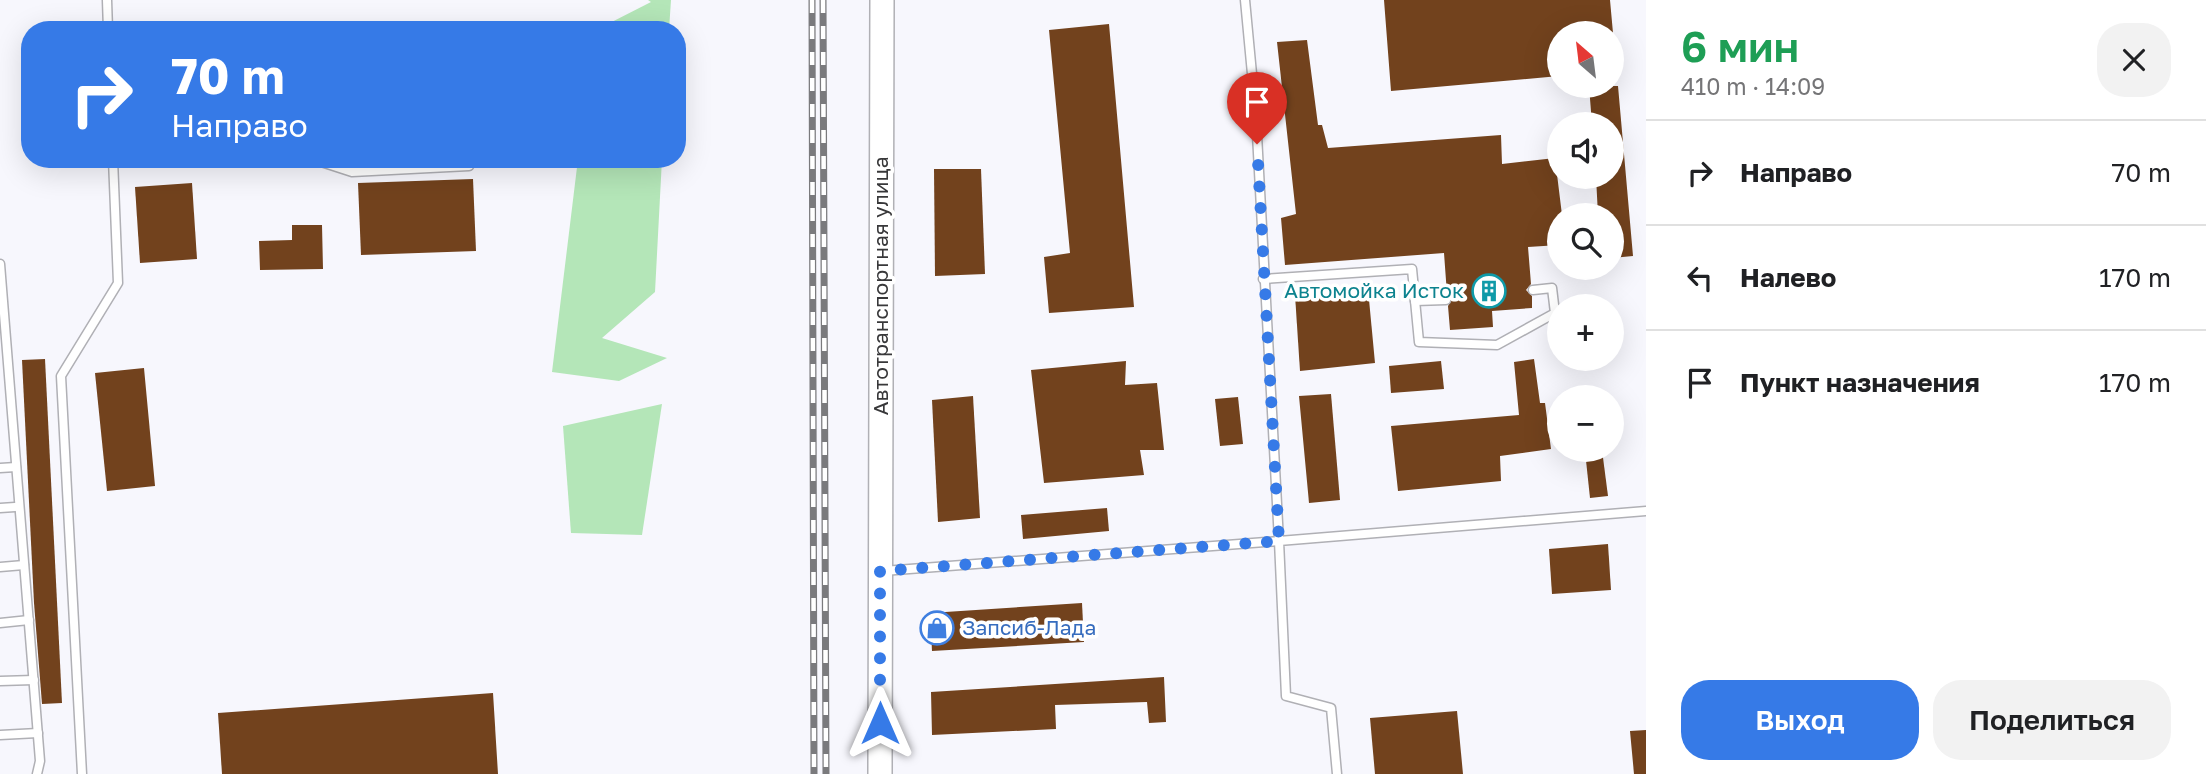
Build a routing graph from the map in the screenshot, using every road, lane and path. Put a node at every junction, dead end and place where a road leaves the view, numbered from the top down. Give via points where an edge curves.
1 (107, 0) edge
2 (881, 0) edge
3 (1245, 0) edge
4 (108, 21) edge
5 (113, 168) edge
6 (340, 168) edge
7 (430, 168) edge
8 (0, 264) edge
9 (1263, 279) junction
10 (1533, 290) dead end
11 (1446, 300) dead end
12 (1415, 302) junction
13 (2, 305) edge
14 (4, 357) edge
15 (12, 414) junction
16 (0, 415) edge
17 (16, 467) junction
18 (0, 468) edge
19 (15, 507) dead end
20 (0, 508) edge
21 (1646, 511) edge
22 (1279, 541) junction
23 (24, 565) junction
24 (0, 567) edge
25 (880, 571) junction
26 (29, 620) junction
27 (0, 623) edge
28 (34, 680) junction
29 (0, 681) edge
30 (38, 733) junction
31 (0, 735) edge
32 (37, 774) edge
33 (82, 774) edge
34 (880, 774) edge
35 (1336, 774) edge

1 - 4 lane
2 - 25 main road, Автотранспортная улица
3 - 9 lane via 1256,116
5 - 33 lane via 118,283 61,376
6 - 7 lane via 352,172
8 - 13 lane
9 - 12 lane via 1412,269
9 - 22 lane
10 - 12 lane via 1552,288 1555,313 1497,345 1419,341
11 - 12 lane
13 - 14 lane
14 - 15 lane
15 - 16 lane
15 - 17 lane
17 - 18 lane
17 - 23 lane
19 - 20 lane
21 - 22 lane
22 - 25 lane
22 - 35 lane via 1286,696 1331,708
23 - 24 lane
23 - 26 lane
25 - 34 main road, Автотранспортная улица
26 - 27 lane
26 - 28 lane
28 - 29 lane
28 - 30 lane
30 - 31 lane
30 - 32 lane

